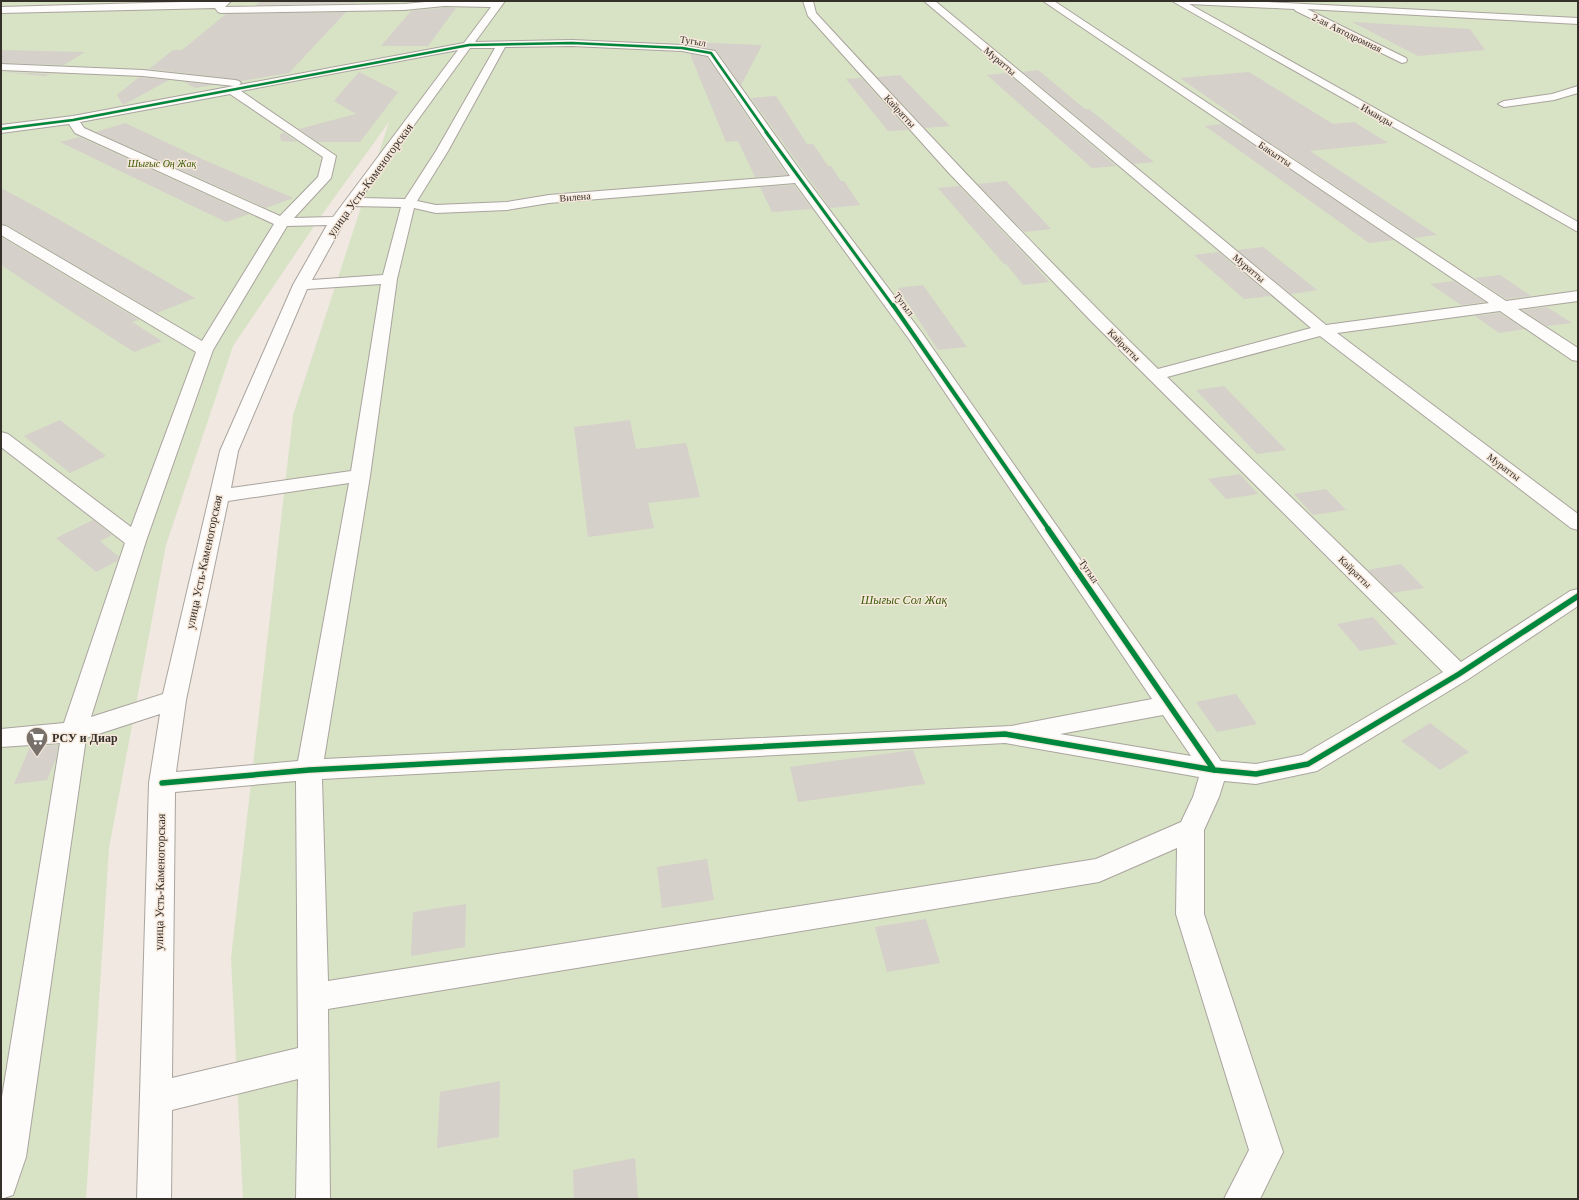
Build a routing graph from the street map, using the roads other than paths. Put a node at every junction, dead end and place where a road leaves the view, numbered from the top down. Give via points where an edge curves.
1 (808, 1) edge
2 (929, 1) edge
3 (1048, 1) edge
4 (1172, 1) edge
5 (1176, 1) edge
6 (499, 2) edge
7 (222, 3) edge
8 (1267, 3) edge
9 (1292, 6) junction
10 (1391, 6) edge
11 (1519, 6) dead end
12 (1, 10) edge
13 (1524, 18) junction
14 (1578, 21) edge
15 (502, 44) junction
16 (469, 45) junction
17 (1402, 60) dead end
18 (1, 67) edge
19 (252, 85) junction
20 (1578, 90) edge
21 (233, 91) junction
22 (1504, 104) dead end
23 (73, 120) junction
24 (1, 129) edge
25 (799, 179) junction
26 (351, 202) junction
27 (409, 203) junction
28 (337, 221) junction
29 (282, 222) junction
30 (1578, 228) edge
31 (1, 229) edge
32 (389, 279) junction
33 (301, 285) junction
34 (1578, 296) edge
35 (1502, 306) junction
36 (1323, 330) junction
37 (205, 350) junction
38 (1578, 356) edge
39 (1154, 375) junction
40 (1, 438) edge
41 (360, 476) junction
42 (219, 496) junction
43 (1578, 524) edge
44 (136, 541) junction
45 (1578, 596) edge
46 (1459, 674) junction
47 (174, 700) junction
48 (1170, 705) junction
49 (74, 732) junction
50 (1005, 734) junction
51 (1, 738) edge
52 (309, 770) junction
53 (1214, 770) junction
54 (162, 783) junction
55 (1192, 830) junction
56 (313, 997) junction
57 (314, 1060) junction
58 (156, 1098) junction
59 (1, 1183) edge
60 (154, 1199) edge
61 (313, 1199) edge
62 (1241, 1199) edge

1 - 39 street, Кайратты via 811,14 928,141
2 - 36 street, Муратты
3 - 35 street, Бакытты
4 - 5 street
5 - 8 street
5 - 30 street, Иманды
6 - 7 street via 254,10 221,10
6 - 16 street, улица Усть-Каменогорская
7 - 12 street
8 - 9 street
9 - 10 street
9 - 17 street, 2-ая Автодромная
10 - 13 street
11 - 13 street
13 - 14 street
15 - 16 street, Тугыл
15 - 25 street, Тугыл via 572,43 666,47 711,54
15 - 27 street via 442,151
16 - 19 street, Тугыл
16 - 26 street, улица Усть-Каменогорская
18 - 19 street via 143,73
19 - 21 street
20 - 22 street via 1554,97
21 - 23 street
21 - 29 street via 330,156 324,178
23 - 24 street
23 - 29 street via 79,130
25 - 27 street, Вилена via 549,200 507,206 436,210
25 - 48 street, Тугыл via 916,336
26 - 27 street, Вилена
26 - 28 street, улица Усть-Каменогорская
27 - 32 street
28 - 29 street
28 - 33 street, улица Усть-Каменогорская
29 - 37 street
31 - 37 street
32 - 33 street
32 - 41 street
33 - 42 street, улица Усть-Каменогорская via 229,451
34 - 35 street
35 - 36 street
35 - 38 street
36 - 39 street
36 - 43 street, Муратты
37 - 44 street
39 - 46 street, Кайратты
40 - 44 street
41 - 42 street
41 - 52 street
42 - 47 street, улица Усть-Каменогорская
44 - 49 street
45 - 46 street
46 - 53 street via 1308,764 1256,774
47 - 49 street
47 - 54 street, улица Усть-Каменогорская
48 - 50 street
48 - 53 street, Тугыл
49 - 51 street
49 - 59 street via 9,1157
50 - 52 street
50 - 53 street
52 - 54 street
52 - 56 street
53 - 55 street
54 - 58 street, улица Усть-Каменогорская
55 - 56 street via 1099,870
55 - 62 street via 1190,914 1266,1152
56 - 57 street
57 - 58 street
57 - 61 street
58 - 60 street, улица Усть-Каменогорская

